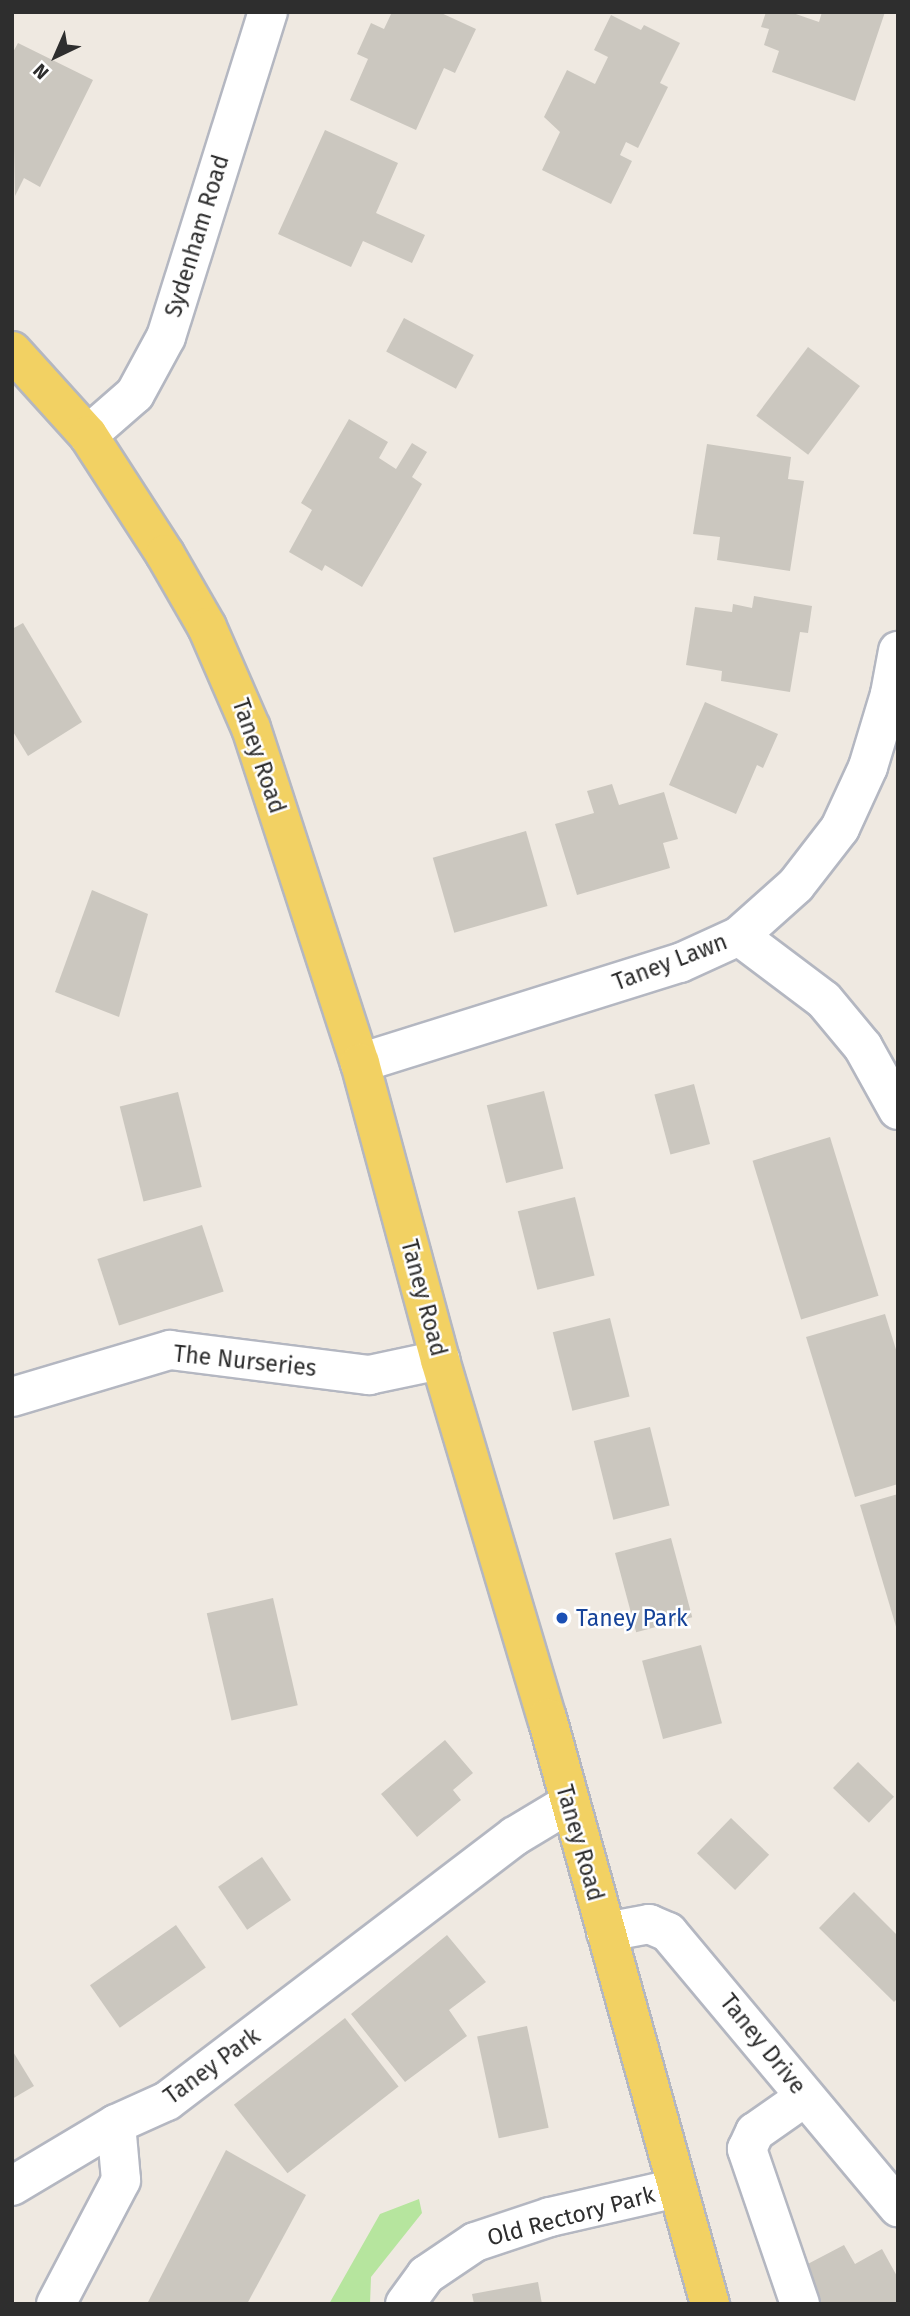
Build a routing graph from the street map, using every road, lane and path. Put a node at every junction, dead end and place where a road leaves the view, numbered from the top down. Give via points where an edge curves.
1 (268, 12) edge
2 (12, 351) edge
3 (88, 435) junction
4 (898, 650) edge
5 (739, 936) junction
6 (360, 1063) junction
7 (898, 1110) edge
8 (440, 1360) junction
9 (12, 1397) edge
10 (568, 1804) junction
11 (606, 1932) junction
12 (804, 2096) junction
13 (116, 2124) junction
14 (12, 2186) edge
15 (677, 2188) junction
16 (898, 2207) edge
17 (57, 2304) edge
18 (405, 2304) edge
19 (710, 2304) edge
20 (800, 2304) edge

1 - 3 street, Sydenham Road via 166,337 135,394
2 - 3 main road, Taney Road
3 - 6 main road, Taney Road via 165,554 232,679
4 - 5 street, Taney Lawn via 868,767 840,828 796,885
5 - 6 street, Taney Lawn via 680,963
5 - 7 street via 824,1000 863,1047
6 - 8 main road, Taney Road
8 - 9 street, The Nurseries via 369,1375 170,1350
8 - 10 main road, Taney Road
10 - 11 main road, Taney Road
10 - 13 street, Taney Park via 515,1836 167,2101
11 - 12 street, Taney Drive via 649,1924 668,1932
11 - 15 main road, Taney Road
12 - 16 street, Taney Drive
12 - 20 street via 755,2132 747,2149
13 - 14 street, Taney Park
13 - 17 street via 121,2180
15 - 18 street, Old Rectory Park via 550,2217 475,2242 426,2275
15 - 19 main road, Taney Road

